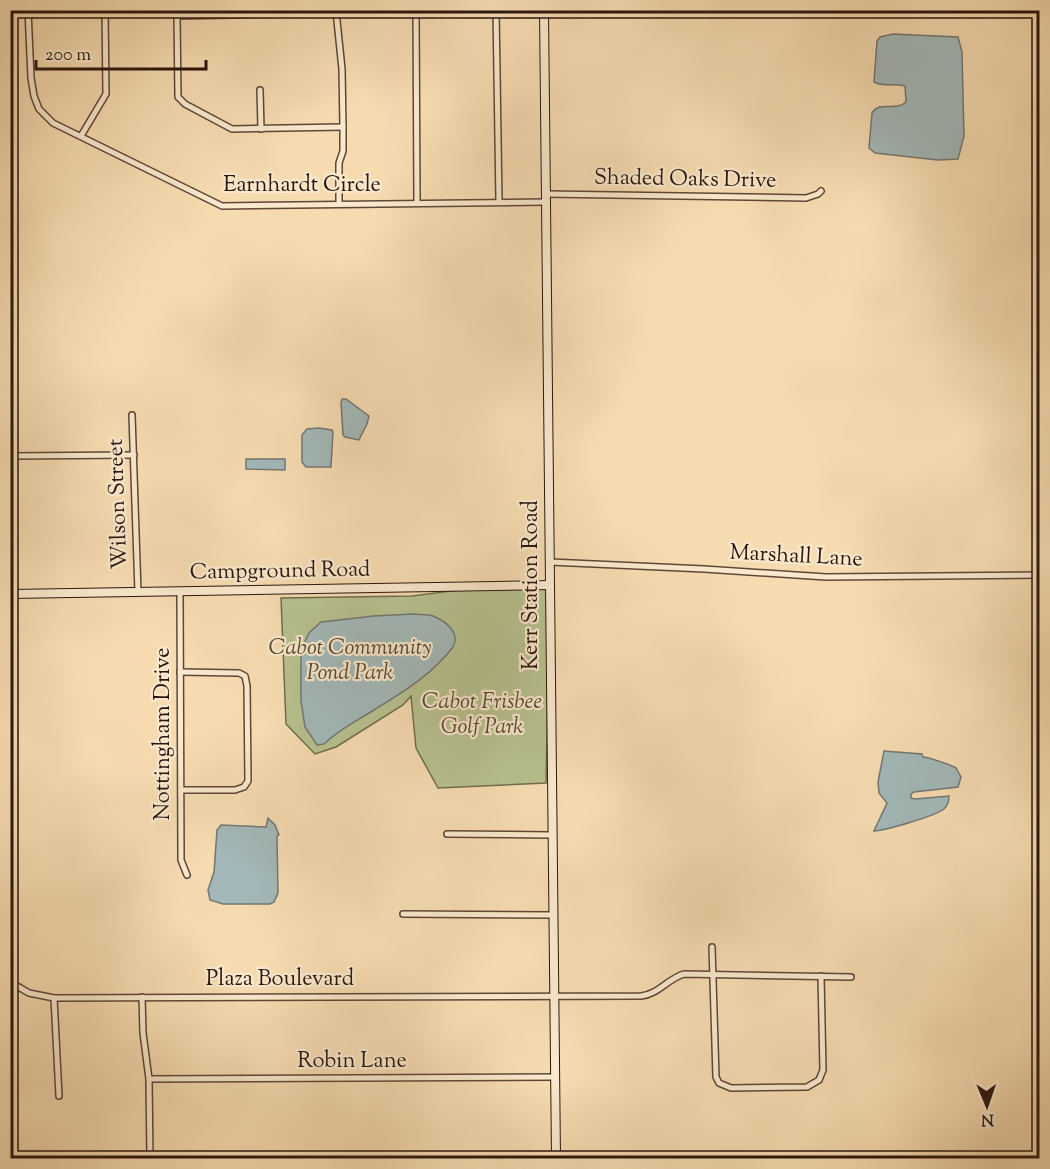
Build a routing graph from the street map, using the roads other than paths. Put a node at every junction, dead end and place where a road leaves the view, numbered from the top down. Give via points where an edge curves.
1 (28, 10) edge
2 (105, 10) edge
3 (416, 10) edge
4 (496, 10) edge
5 (544, 10) edge
6 (336, 12) edge
7 (260, 90) dead end
8 (343, 127) junction
9 (261, 129) junction
10 (81, 136) junction
11 (821, 191) dead end
12 (546, 198) junction
13 (499, 202) junction
14 (339, 203) junction
15 (417, 203) junction
16 (132, 415) dead end
17 (134, 455) junction
18 (10, 456) edge
19 (550, 562) junction
20 (1040, 575) edge
21 (550, 585) junction
22 (138, 592) junction
23 (180, 592) junction
24 (10, 594) edge
25 (180, 672) junction
26 (181, 790) junction
27 (447, 834) dead end
28 (551, 835) junction
29 (187, 874) dead end
30 (403, 914) dead end
31 (553, 915) junction
32 (712, 947) dead end
33 (712, 974) junction
34 (821, 976) junction
35 (851, 977) dead end
36 (10, 982) edge
37 (553, 996) junction
38 (142, 997) junction
39 (54, 998) junction
40 (554, 1077) junction
41 (149, 1079) junction
42 (58, 1096) dead end
43 (144, 1158) edge
44 (150, 1158) edge
45 (556, 1158) edge

1 - 10 street, Earnhardt Circle via 31,78 39,109 53,123
2 - 10 street via 106,94
3 - 15 street
4 - 13 street
5 - 12 street, Kerr Station Road
6 - 8 street
6 - 9 street via 177,16 178,97 232,129
7 - 9 street
8 - 9 street
8 - 14 street
10 - 14 street, Earnhardt Circle via 222,206
11 - 12 street, Shaded Oaks Drive via 806,198
12 - 13 street, Earnhardt Circle
12 - 19 street, Kerr Station Road
13 - 15 street, Earnhardt Circle
14 - 15 street, Earnhardt Circle
16 - 17 street, Wilson Street
17 - 18 street
17 - 22 street, Wilson Street
19 - 20 street, Marshall Lane via 826,577
19 - 21 street, Kerr Station Road
21 - 23 street, Campground Road
21 - 28 street, Kerr Station Road
22 - 23 street, Campground Road
22 - 24 street, Campground Road
23 - 25 street, Nottingham Drive
25 - 26 street, Nottingham Drive
25 - 26 street via 245,676 248,781 235,790
26 - 29 street, Nottingham Drive via 182,860
27 - 28 street
28 - 31 street, Kerr Station Road
30 - 31 street
31 - 37 street, Kerr Station Road
32 - 33 street
33 - 34 street, Plaza Boulevard
33 - 34 street via 716,1077 725,1086 737,1088 807,1087 819,1080 823,1070
33 - 37 street, Plaza Boulevard via 675,976 649,996
34 - 35 street, Plaza Boulevard
36 - 39 street, Plaza Boulevard via 29,993
37 - 38 street, Plaza Boulevard
37 - 40 street, Kerr Station Road
38 - 39 street, Plaza Boulevard
38 - 41 street
39 - 42 street
40 - 41 street, Robin Lane
40 - 45 street, Kerr Station Road
41 - 44 street
43 - 44 street
44 - 45 street

